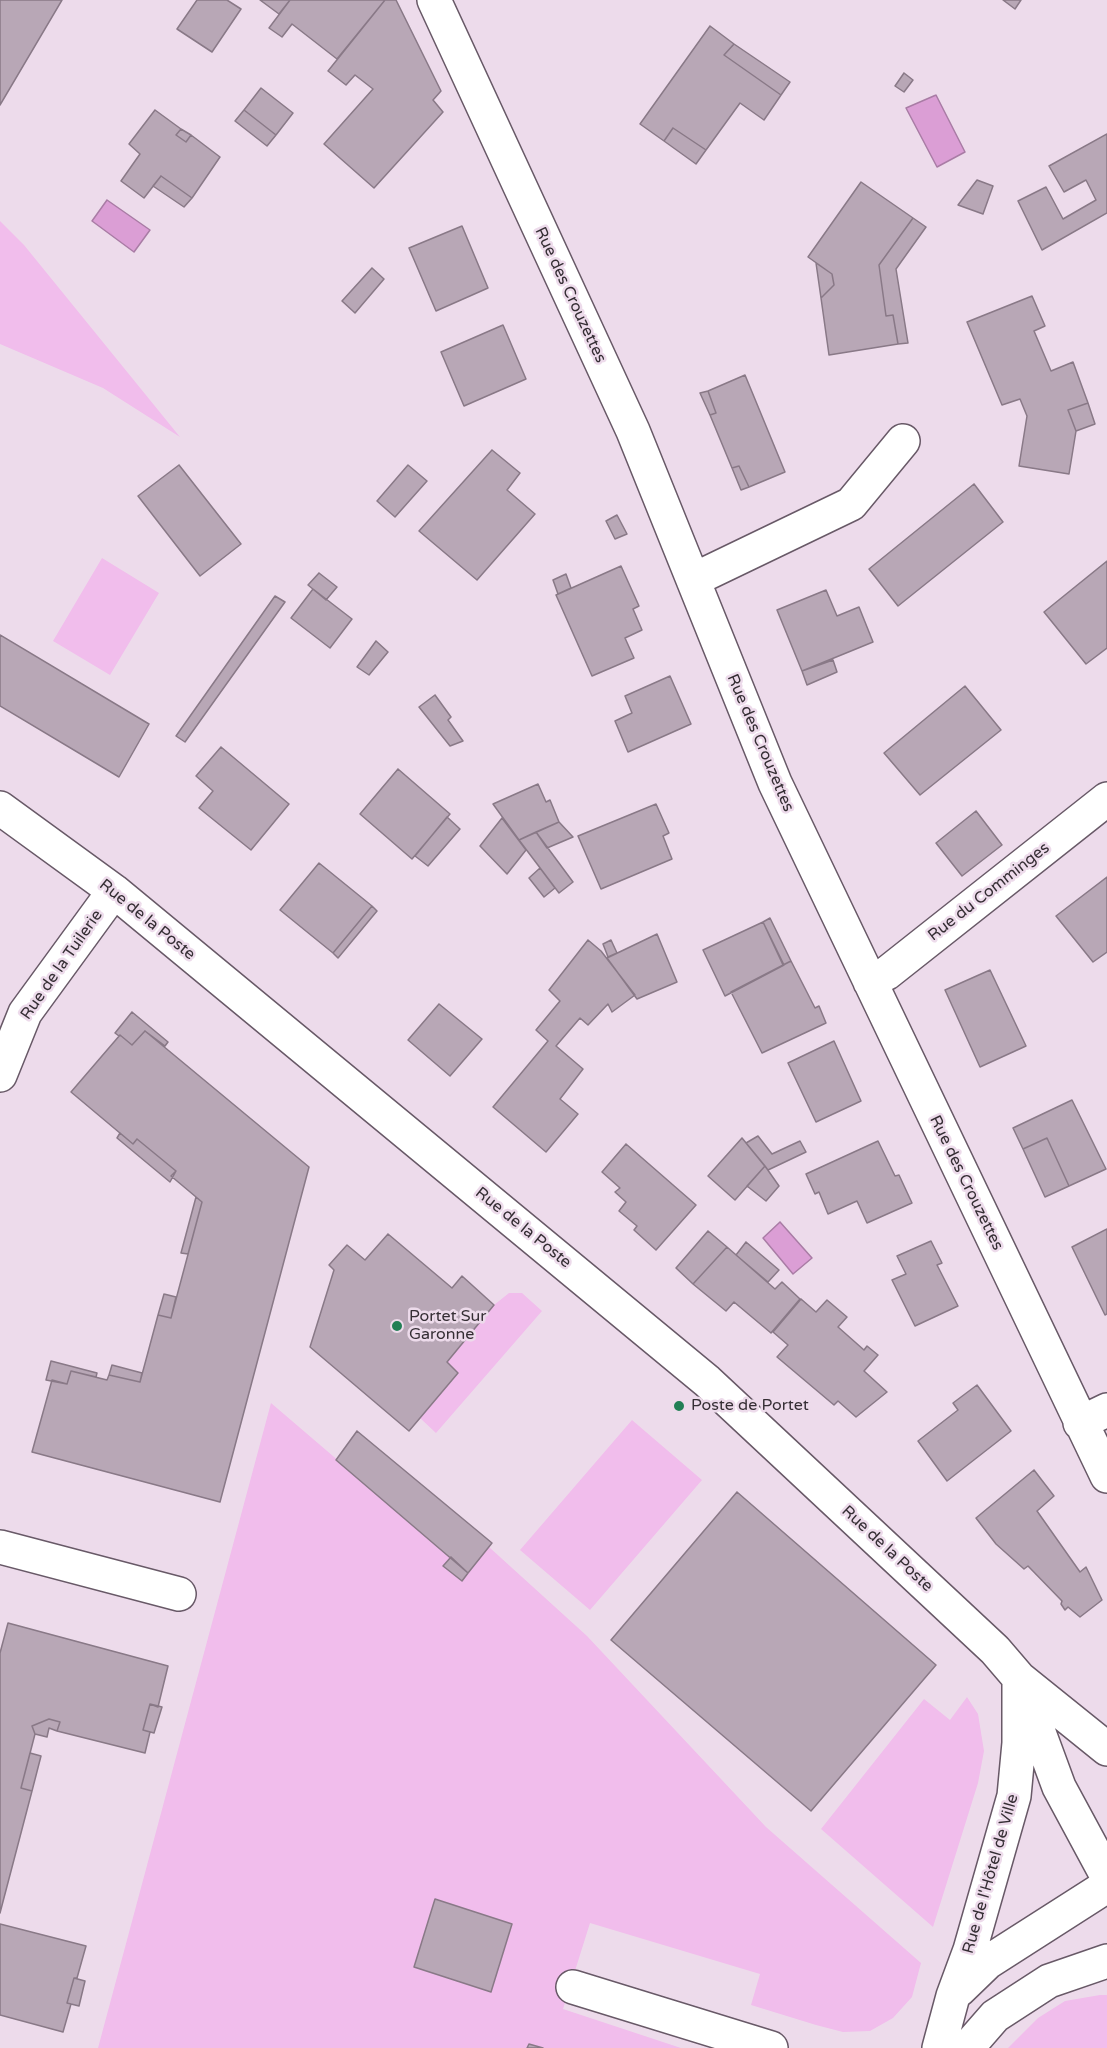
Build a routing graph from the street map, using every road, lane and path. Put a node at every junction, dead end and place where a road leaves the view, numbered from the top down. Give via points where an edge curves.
1 (434, 0) edge
2 (903, 441) dead end
3 (693, 580) junction
4 (1107, 799) edge
5 (0, 808) edge
6 (114, 891) junction
7 (870, 982) junction
8 (0, 1075) edge
9 (1094, 1416) edge
10 (1107, 1476) edge
11 (0, 1547) edge
12 (180, 1594) dead end
13 (1019, 1678) junction
14 (1107, 1749) edge
15 (1107, 1876) edge
16 (1107, 1886) edge
17 (1107, 1961) edge
18 (573, 1987) dead end
19 (953, 1996) junction
20 (771, 2048) edge
21 (939, 2048) edge
22 (967, 2048) edge

1 - 3 street, Rue des Crouzettes via 633,431
2 - 3 street via 851,504
3 - 7 street, Rue des Crouzettes via 775,783
4 - 7 street, Rue du Comminges via 887,973
5 - 6 street, Rue de la Poste
6 - 8 street, Rue de la Tuilerie via 25,1013
6 - 13 street, Rue de la Poste via 707,1381 995,1650
7 - 9 street, Rue des Crouzettes
9 - 10 street, Rue des Crouzettes
11 - 12 street
13 - 14 street, Rue de la Poste
13 - 15 street, Rue de la Poste via 1059,1787
13 - 19 street, Rue de l'Hôtel de Ville via 1014,1796
16 - 19 street, Rue de l'Hôtel de Ville via 988,1962
17 - 22 street via 1049,1981 995,2016
18 - 20 street
19 - 21 street, Rue de l'Hôtel de Ville

